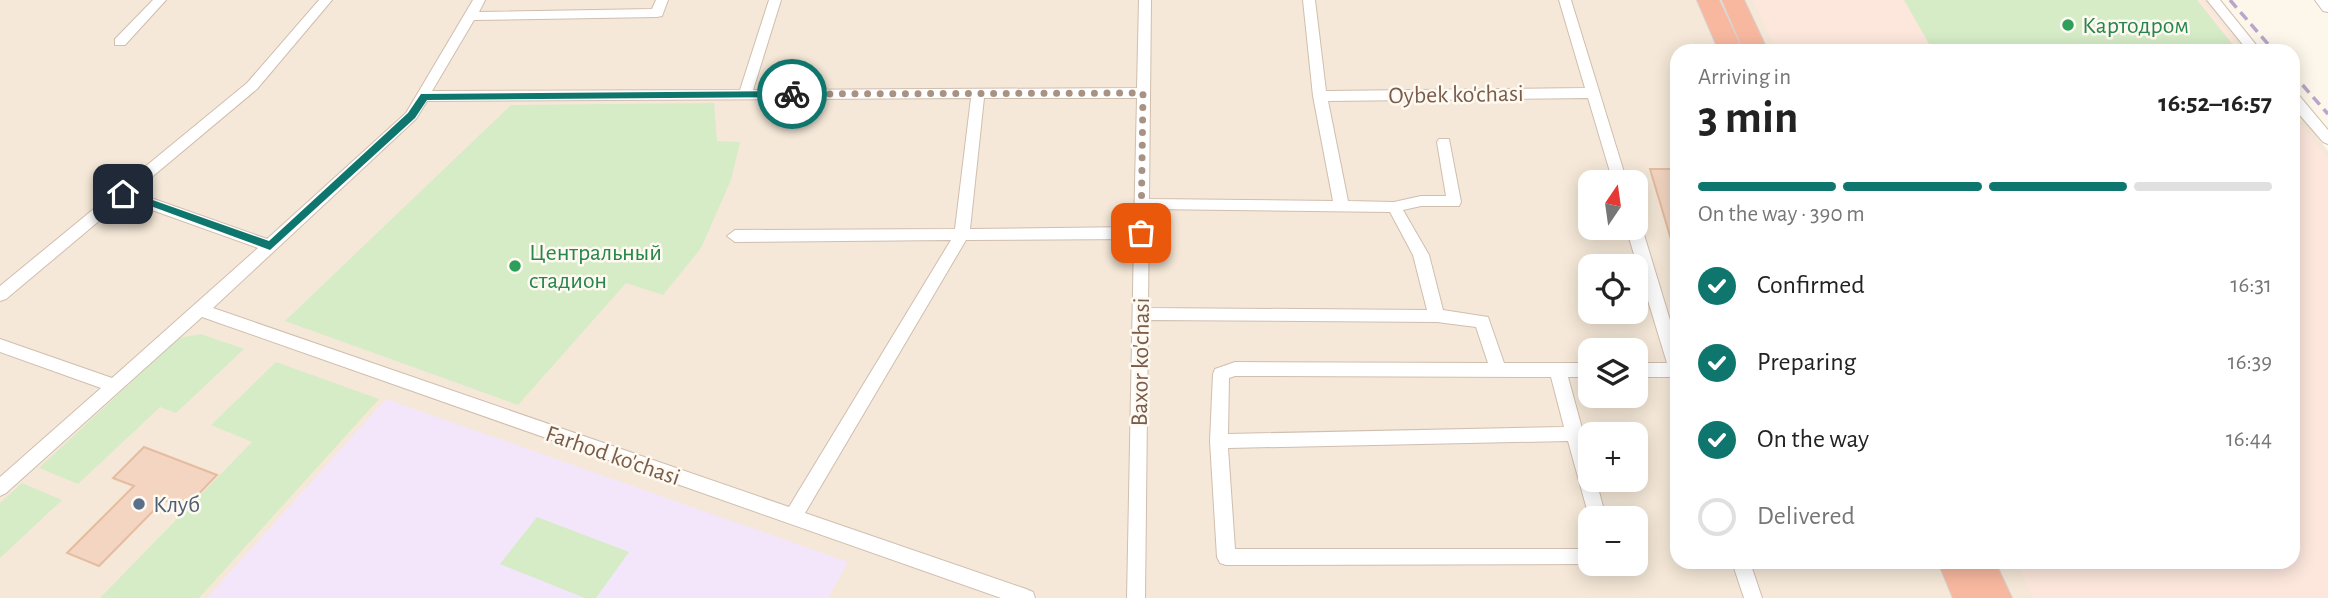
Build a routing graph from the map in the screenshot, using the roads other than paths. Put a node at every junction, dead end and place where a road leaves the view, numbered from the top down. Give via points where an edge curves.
1 (160, 0) edge
2 (326, 0) edge
3 (479, 0) edge
4 (662, 0) edge
5 (775, 0) edge
6 (1145, 0) edge
7 (1309, 0) edge
8 (1565, 0) edge
9 (2213, 0) edge
10 (2321, 0) edge
11 (1712, 8) edge
12 (1737, 8) edge
13 (2328, 8) edge
14 (470, 16) junction
15 (120, 41) dead end
16 (1728, 44) edge
17 (1753, 44) edge
18 (2249, 44) edge
19 (978, 93) junction
20 (1143, 93) junction
21 (1592, 93) junction
22 (745, 95) junction
23 (425, 96) junction
24 (1320, 96) junction
25 (2300, 106) edge
26 (2328, 139) edge
27 (1444, 142) dead end
28 (1616, 170) edge
29 (123, 194) junction
30 (1142, 204) junction
31 (1341, 204) junction
32 (1394, 207) junction
33 (1141, 233) junction
34 (962, 234) junction
35 (735, 236) dead end
36 (1638, 240) edge
37 (270, 246) junction
38 (0, 295) edge
39 (200, 310) junction
40 (1140, 314) junction
41 (1437, 316) junction
42 (0, 345) edge
43 (1670, 348) edge
44 (1670, 368) edge
45 (1648, 369) edge
46 (1498, 370) junction
47 (1558, 370) junction
48 (1578, 370) edge
49 (114, 386) junction
50 (1575, 434) junction
51 (1219, 441) junction
52 (0, 488) edge
53 (1594, 506) edge
54 (792, 518) junction
55 (1578, 557) edge
56 (1743, 569) edge
57 (1957, 569) edge
58 (1982, 569) edge
59 (1026, 598) edge
60 (1136, 598) edge
61 (1752, 598) edge
62 (1969, 598) edge
63 (1995, 598) edge

1 - 15 street
2 - 29 street via 252,86
3 - 14 street
4 - 14 street via 657,13
5 - 22 street
6 - 20 street, Baxor ko'chasi
7 - 24 street
8 - 21 street
9 - 18 street
10 - 13 street
11 - 12 highway
11 - 16 highway
12 - 17 highway
14 - 23 street
19 - 20 street
19 - 22 street
19 - 34 street
20 - 30 street, Baxor ko'chasi
21 - 24 street, Oybek ko'chasi
21 - 28 street
22 - 23 street
23 - 37 street via 411,116
24 - 31 street
25 - 26 street
27 - 32 street via 1454,202 1421,201
29 - 37 street
29 - 38 street
30 - 31 street
30 - 33 street, Baxor ko'chasi
31 - 32 street
32 - 41 street via 1421,255
33 - 34 street
33 - 40 street, Baxor ko'chasi
34 - 35 street
34 - 54 street
36 - 43 street
37 - 39 street
39 - 49 street
39 - 54 street, Farhod ko'chasi
40 - 41 street
40 - 60 street, Baxor ko'chasi
41 - 46 street via 1482,321
42 - 49 street
44 - 45 street
46 - 47 street
46 - 51 street via 1235,369 1221,374
47 - 48 street
47 - 50 street
49 - 52 street
50 - 51 street
50 - 53 street
51 - 55 street via 1226,557
54 - 59 street, Farhod ko'chasi
56 - 61 street
57 - 62 highway
58 - 63 highway

